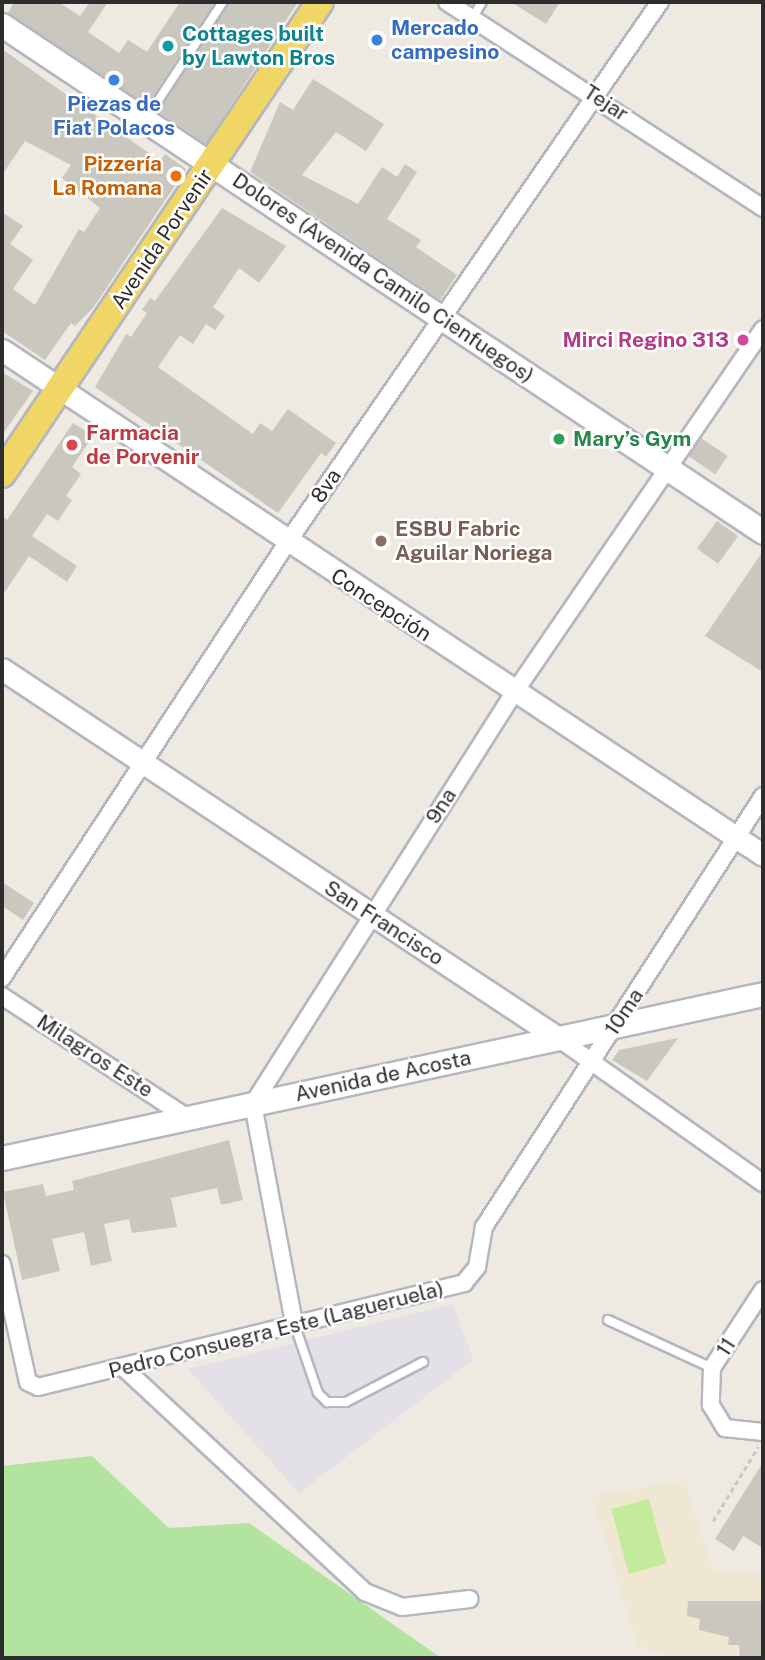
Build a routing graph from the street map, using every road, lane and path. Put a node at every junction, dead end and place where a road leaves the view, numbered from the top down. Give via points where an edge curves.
1 (223, 2) edge
2 (320, 2) edge
3 (447, 2) edge
4 (482, 2) edge
5 (660, 2) edge
6 (472, 19) junction
7 (2, 25) edge
8 (595, 95) junction
9 (146, 119) junction
10 (212, 165) junction
11 (763, 208) edge
12 (442, 317) junction
13 (763, 329) edge
14 (2, 350) edge
15 (60, 389) junction
16 (669, 470) junction
17 (2, 474) edge
18 (763, 532) edge
19 (287, 543) junction
20 (2, 669) edge
21 (514, 693) junction
22 (143, 764) junction
23 (763, 796) edge
24 (736, 837) junction
25 (763, 855) edge
26 (371, 914) junction
27 (2, 978) edge
28 (763, 994) edge
29 (2, 996) edge
30 (614, 1026) junction
31 (558, 1038) junction
32 (591, 1064) junction
33 (253, 1104) junction
34 (188, 1118) junction
35 (2, 1158) edge
36 (763, 1183) edge
37 (484, 1227) joint
38 (2, 1264) edge
39 (763, 1290) edge
40 (608, 1320) dead end
41 (294, 1324) junction
42 (423, 1362) dead end
43 (124, 1368) junction
44 (712, 1368) junction
45 (763, 1432) edge
46 (763, 1439) edge
47 (713, 1521) dead end
48 (470, 1599) dead end

1 - 9 lane
2 - 10 main road, Avenida Porvenir
3 - 6 street, Tejar
4 - 6 lane
5 - 8 street, 8va
6 - 8 street, Tejar
7 - 9 main road, Dolores (Avenida Camilo Cienfuegos)
8 - 11 street, Tejar
8 - 12 street, 8va
9 - 10 main road, Dolores (Avenida Camilo Cienfuegos)
10 - 12 main road, Dolores (Avenida Camilo Cienfuegos)
10 - 15 main road, Avenida Porvenir
12 - 16 main road, Dolores (Avenida Camilo Cienfuegos)
12 - 19 street, 8va
13 - 16 street, 9na
14 - 15 street, Concepción
15 - 17 main road, Avenida Porvenir
15 - 19 street, Concepción
16 - 18 main road, Dolores (Avenida Camilo Cienfuegos)
16 - 21 street, 9na
19 - 21 street, Concepción
19 - 22 street, 8va
20 - 22 street, San Francisco
21 - 24 street, Concepción
21 - 26 street, 9na
22 - 26 street, San Francisco
22 - 27 street, 8va
23 - 24 street, 10ma
24 - 25 street, Concepción
24 - 30 street, 10ma
26 - 31 street, San Francisco
26 - 33 street, 9na
28 - 30 main road, Avenida de Acosta
29 - 34 street, Milagros Este
30 - 31 main road, Avenida de Acosta
30 - 32 street, 10ma
31 - 32 street, San Francisco
31 - 33 main road, Avenida de Acosta
32 - 36 street, San Francisco
32 - 37 street, 10ma
33 - 34 main road, Avenida de Acosta
33 - 41 street
34 - 35 main road, Avenida de Acosta
37 - 41 street, Pedro Consuegra Este (Lagueruela) via 477,1267 464,1283
38 - 43 street, Pedro Consuegra Este (Lagueruela) via 29,1382 38,1387
39 - 44 street, 11
40 - 44 lane
41 - 42 lane via 318,1393 327,1402 346,1402
41 - 43 street, Pedro Consuegra Este (Lagueruela)
43 - 48 street via 365,1592 402,1607
44 - 45 street via 714,1418 725,1428
46 - 47 path

